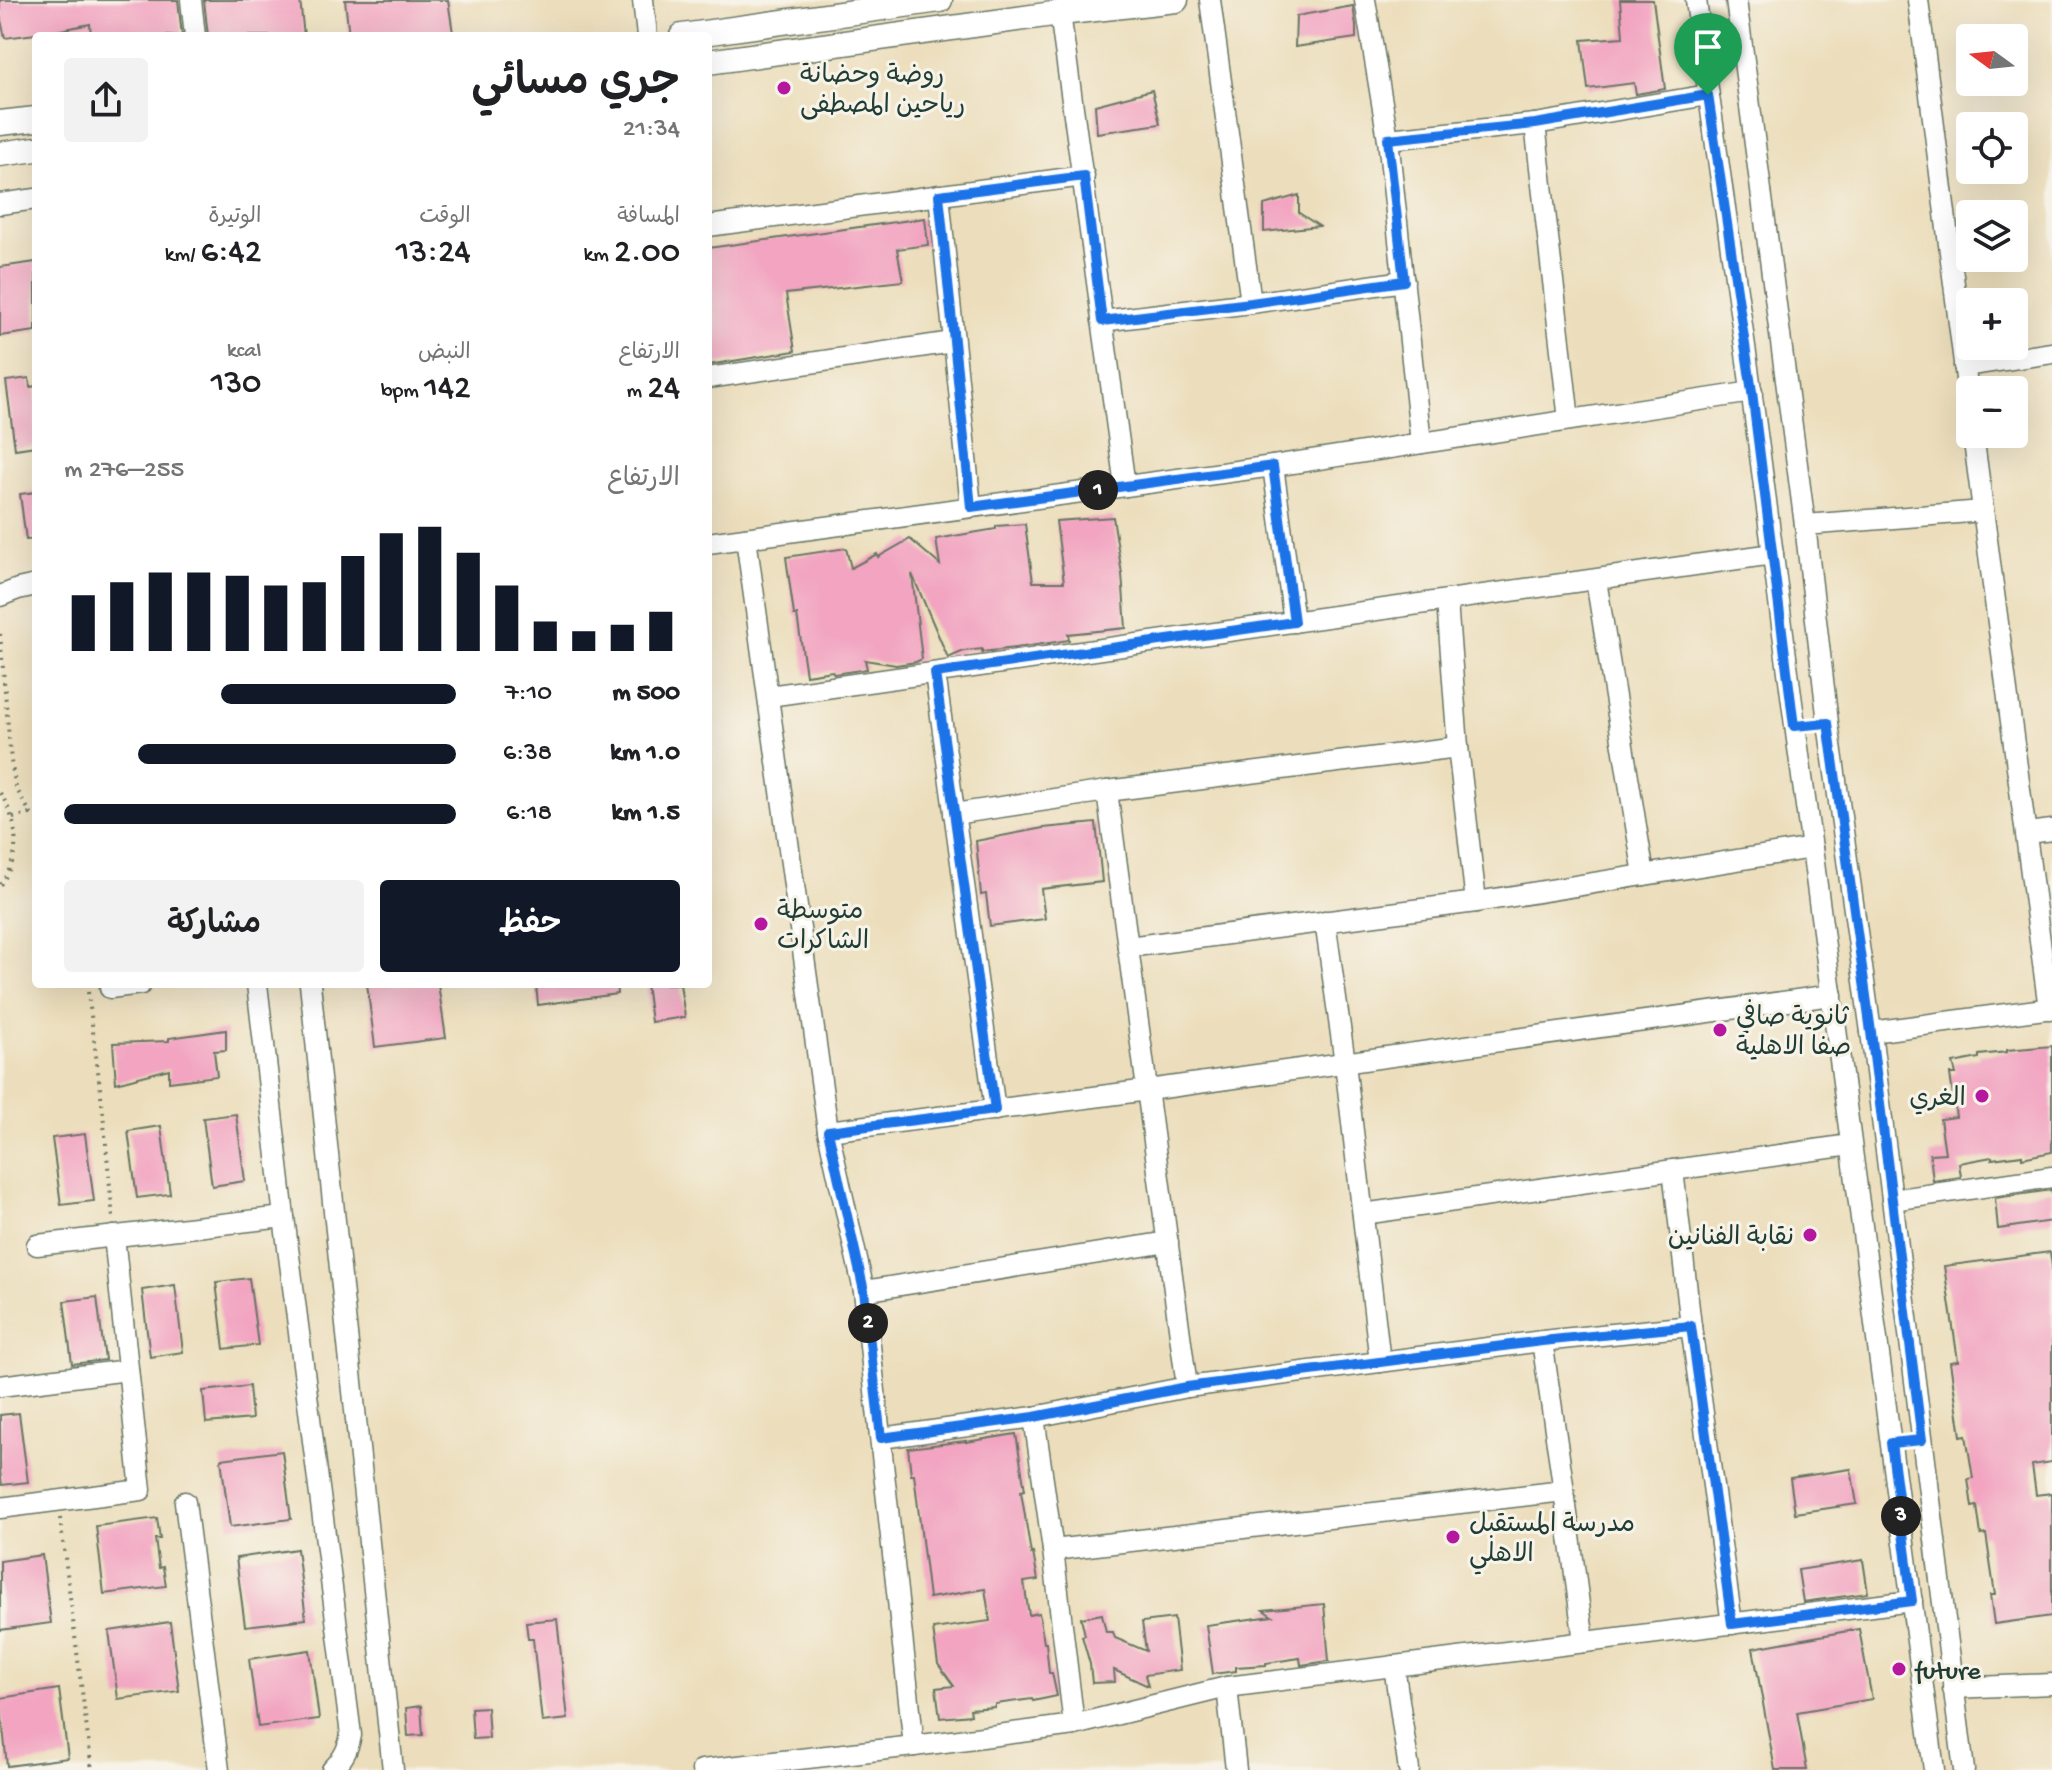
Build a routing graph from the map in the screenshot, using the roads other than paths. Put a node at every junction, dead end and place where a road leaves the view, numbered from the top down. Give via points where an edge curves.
1 (191, 0) edge
2 (643, 0) edge
3 (940, 0) edge
4 (1176, 0) edge
5 (1210, 0) edge
6 (1365, 0) edge
7 (1696, 0) edge
8 (1736, 0) edge
9 (1918, 0) edge
10 (1124, 4) edge
11 (1060, 13) junction
12 (195, 32) edge
13 (647, 32) edge
14 (711, 32) edge
15 (712, 61) edge
16 (1708, 95) junction
17 (32, 119) edge
18 (0, 123) edge
19 (1535, 124) junction
20 (1388, 139) junction
21 (32, 150) edge
22 (0, 154) edge
23 (1084, 176) junction
24 (939, 195) junction
25 (32, 200) edge
26 (0, 204) edge
27 (712, 225) edge
28 (1404, 281) junction
29 (1251, 303) junction
30 (1102, 321) junction
31 (953, 342) junction
32 (2052, 353) edge
33 (1964, 366) junction
34 (1965, 376) edge
35 (712, 377) edge
36 (1752, 392) junction
37 (1569, 420) junction
38 (1421, 443) junction
39 (1975, 448) edge
40 (1273, 466) junction
41 (1125, 486) junction
42 (971, 507) junction
43 (1983, 511) junction
44 (1805, 525) junction
45 (746, 538) junction
46 (712, 542) edge
47 (1773, 554) junction
48 (1596, 580) junction
49 (32, 586) edge
50 (0, 596) edge
51 (1447, 601) junction
52 (1294, 622) junction
53 (935, 673) junction
54 (769, 696) junction
55 (1828, 723) junction
56 (1794, 726) junction
57 (1458, 747) junction
58 (1107, 791) junction
59 (954, 814) junction
60 (2052, 830) edge
61 (2027, 833) junction
62 (1812, 848) junction
63 (1644, 875) junction
64 (1476, 902) junction
65 (1325, 921) junction
66 (1128, 947) junction
67 (257, 988) edge
68 (310, 988) edge
69 (1832, 995) junction
70 (2051, 1009) edge
71 (1871, 1032) junction
72 (1345, 1063) junction
73 (1148, 1090) junction
74 (995, 1110) junction
75 (828, 1131) junction
76 (1850, 1145) junction
77 (1673, 1170) junction
78 (2052, 1177) edge
79 (1892, 1200) junction
80 (1363, 1214) junction
81 (284, 1217) junction
82 (114, 1236) junction
83 (1168, 1242) junction
84 (37, 1245) dead end
85 (864, 1291) junction
86 (1691, 1326) junction
87 (1542, 1341) junction
88 (1380, 1362) junction
89 (128, 1370) junction
90 (0, 1386) edge
91 (1187, 1387) junction
92 (1034, 1417) junction
93 (881, 1438) junction
94 (1922, 1440) junction
95 (1891, 1443) junction
96 (1564, 1491) junction
97 (185, 1502) dead end
98 (0, 1508) edge
99 (1053, 1550) junction
100 (1912, 1601) junction
101 (1732, 1624) junction
102 (1584, 1642) junction
103 (1394, 1666) junction
104 (2052, 1684) edge
105 (1227, 1687) junction
106 (1953, 1688) junction
107 (1074, 1725) junction
108 (914, 1746) junction
109 (219, 1770) edge
110 (332, 1770) edge
111 (393, 1770) edge
112 (702, 1770) edge
113 (1236, 1770) edge
114 (1409, 1770) edge
115 (1934, 1770) edge
116 (1964, 1770) edge

1 - 12 street
2 - 13 street
3 - 14 main road
4 - 10 main road
5 - 29 street
6 - 20 street
7 - 16 street
8 - 44 street
9 - 33 street
10 - 11 main road
11 - 15 main road
11 - 23 street
16 - 19 street
16 - 36 street
17 - 18 main road
19 - 20 street
19 - 37 street
20 - 28 street
21 - 22 main road
23 - 24 street
23 - 30 street
24 - 27 street
24 - 31 street
25 - 26 street
28 - 29 street
28 - 38 street
29 - 30 street
30 - 41 street
31 - 35 street
31 - 42 street
32 - 33 street
33 - 34 street
36 - 37 street
36 - 47 street
37 - 38 street
38 - 40 street
39 - 43 street
40 - 41 street
40 - 52 street
41 - 42 street
42 - 45 street
43 - 44 street
43 - 61 street
44 - 55 street
45 - 46 street
45 - 54 street
47 - 48 street
47 - 56 street
48 - 51 street
48 - 63 street
49 - 50 street
51 - 52 street
51 - 57 street
52 - 53 street
53 - 54 street
53 - 59 street
54 - 75 street
55 - 56 street
55 - 71 street
56 - 62 street
57 - 58 street
57 - 64 street
58 - 59 street
58 - 66 street
59 - 74 street
60 - 61 street
61 - 70 street
62 - 63 street
62 - 69 street
63 - 64 street
64 - 65 street
65 - 66 street
65 - 72 street
66 - 73 street
67 - 81 street
68 - 111 street
69 - 72 street
69 - 76 street
70 - 71 street
71 - 79 street
72 - 73 street
72 - 80 street
73 - 74 street
73 - 83 street
74 - 75 street
75 - 85 street
76 - 77 street
76 - 95 street
77 - 80 street
77 - 86 street
78 - 79 street
79 - 94 street
80 - 88 street
81 - 82 street
81 - 110 street via 351,1735 342,1760
82 - 84 street
82 - 89 street
83 - 85 street
83 - 91 street
85 - 93 street
86 - 87 street
86 - 101 street
87 - 88 street
87 - 96 street
88 - 91 street
89 - 90 street
89 - 98 street via 141,1490
91 - 92 street
92 - 93 street
92 - 99 street
93 - 108 street
94 - 95 street
94 - 106 street
95 - 100 street
96 - 99 street
96 - 102 street
97 - 109 street
99 - 107 street
100 - 101 street
100 - 115 street
101 - 102 street
102 - 103 street
103 - 105 street
103 - 114 street
104 - 106 street
105 - 107 street
105 - 113 street
106 - 116 street
107 - 108 street
108 - 112 street

